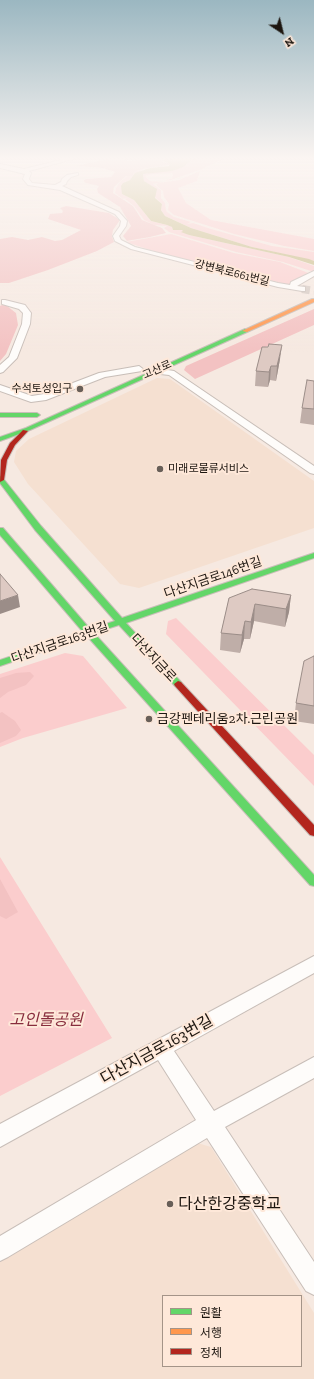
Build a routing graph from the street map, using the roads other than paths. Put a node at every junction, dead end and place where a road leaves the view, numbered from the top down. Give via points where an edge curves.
1 (124, 223) edge
2 (314, 274) edge
3 (292, 287) junction
4 (302, 289) tunnel mouth
5 (314, 293) edge
6 (314, 300) edge
7 (2, 301) edge
8 (172, 364) junction
9 (139, 369) junction
10 (0, 370) edge
11 (155, 371) junction
12 (0, 388) edge
13 (0, 415) edge
14 (37, 415) junction
15 (7, 426) edge
16 (28, 429) junction
17 (0, 439) edge
18 (314, 464) edge
19 (314, 471) edge
20 (1, 479) edge
21 (0, 530) edge
22 (314, 554) edge
23 (116, 612) junction
24 (120, 622) junction
25 (78, 625) junction
26 (90, 633) junction
27 (0, 663) edge
28 (314, 832) edge
29 (314, 882) edge
30 (314, 964) edge
31 (161, 1048) junction
32 (314, 1067) edge
33 (210, 1124) junction
34 (0, 1136) edge
35 (0, 1249) edge
36 (314, 1284) edge

1 - 3 street, 강변북로661번길 via 116,236 118,241 133,248
2 - 3 street
3 - 4 street, 강변북로661번길
5 - 9 street, 고산로
6 - 8 street, 고산로
7 - 10 street via 22,308 27,313 26,324 13,358
8 - 11 street, 고산로
8 - 18 street via 176,370
9 - 12 street via 102,375 46,397 31,399
9 - 14 street, 고산로
11 - 16 street, 고산로
11 - 19 street via 171,373
13 - 14 street
14 - 15 street, 고산로
16 - 17 street, 고산로
16 - 20 street via 12,444 4,460
20 - 23 street, 다산지금로 via 38,528
21 - 25 street
22 - 24 street, 다산지금로146번길
23 - 24 street, 다산지금로
23 - 25 street, 다산지금로163번길
24 - 26 street, 다산지금로163번길
24 - 28 street, 다산지금로
25 - 26 street
26 - 27 street, 다산지금로163번길
26 - 29 street
30 - 31 street, 다산지금로163번길
31 - 33 street
31 - 34 street, 다산지금로163번길
32 - 33 street
33 - 35 street
33 - 36 street

